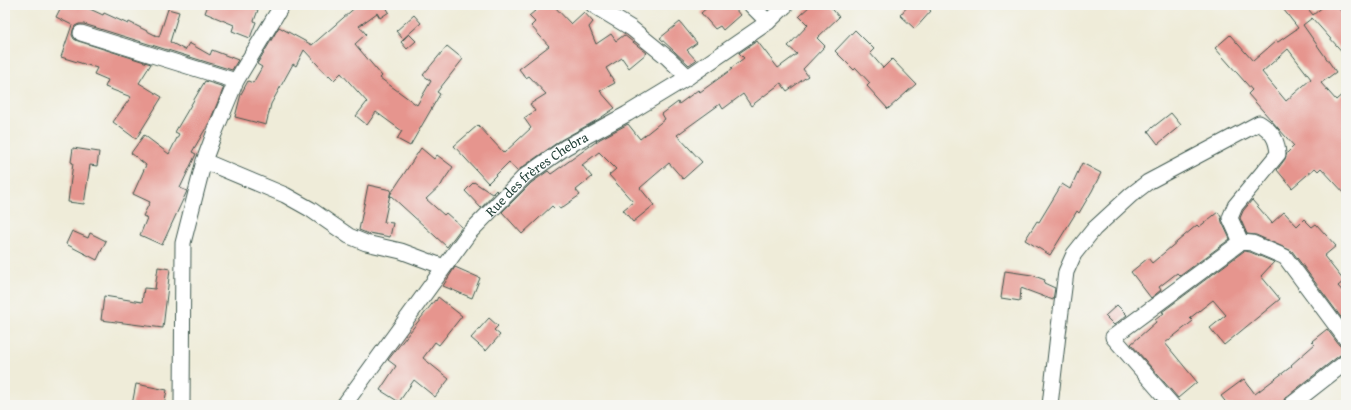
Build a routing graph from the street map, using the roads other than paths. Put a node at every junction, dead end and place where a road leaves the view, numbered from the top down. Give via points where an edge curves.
1 (282, 5) edge
2 (593, 5) edge
3 (751, 5) edge
4 (786, 5) edge
5 (768, 22) junction
6 (81, 32) dead end
7 (688, 77) junction
8 (236, 81) junction
9 (204, 161) junction
10 (1241, 242) junction
11 (444, 267) junction
12 (1346, 340) edge
13 (1346, 362) edge
14 (182, 405) edge
15 (344, 405) edge
16 (1050, 405) edge
17 (1172, 405) edge
18 (1291, 405) edge

1 - 8 street
2 - 7 street via 631,28
3 - 5 street
4 - 5 street, Rue des frères Chebra
5 - 7 street, Rue des frères Chebra
6 - 8 street
7 - 11 street, Rue des frères Chebra via 566,147 525,176 469,233
8 - 9 street
9 - 11 street via 285,195 349,236
9 - 14 street via 183,243
10 - 12 street via 1252,243 1285,257
10 - 16 street via 1230,218 1234,206 1278,154 1277,146 1268,129 1259,124 1148,182 1094,229 1074,254 1066,272
10 - 17 street via 1113,337
11 - 15 street, Rue des frères Chebra
13 - 18 street

